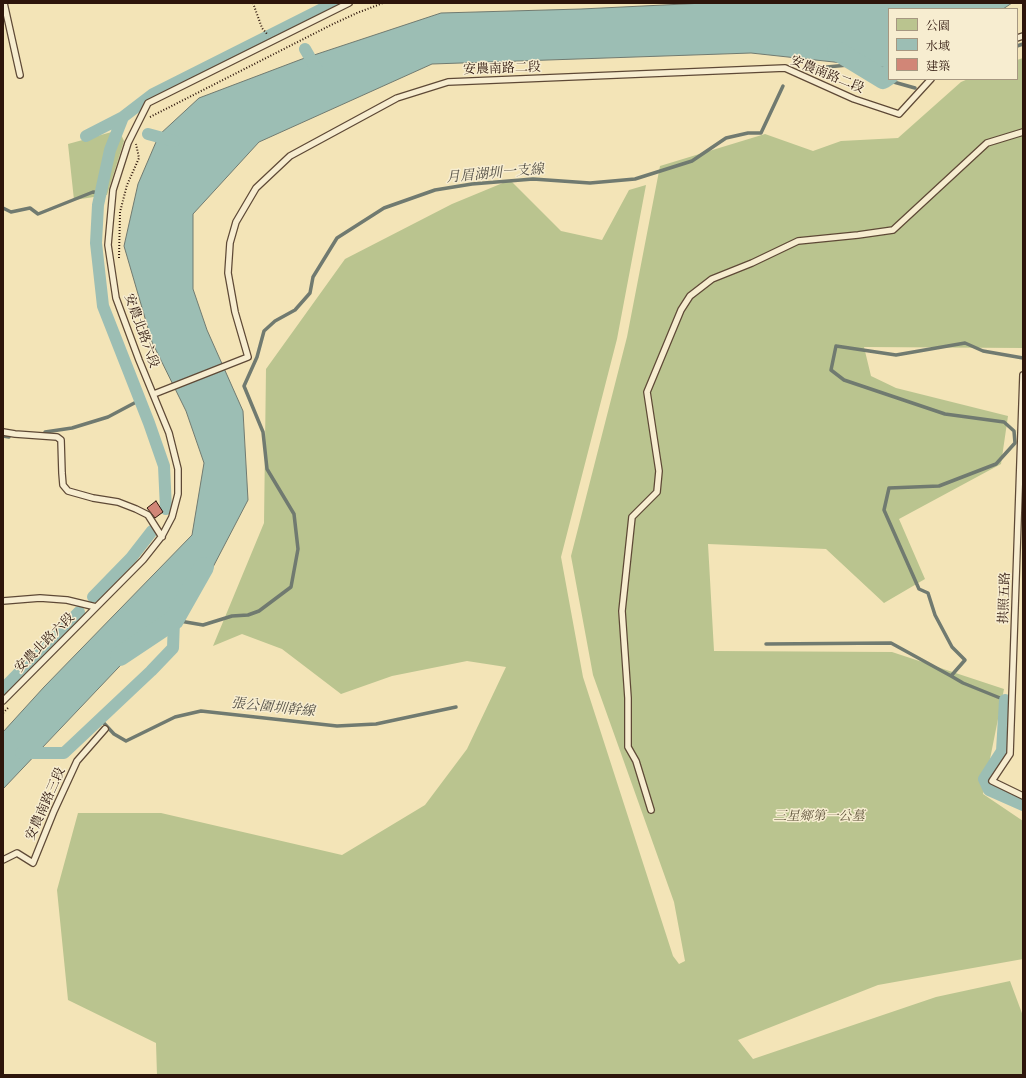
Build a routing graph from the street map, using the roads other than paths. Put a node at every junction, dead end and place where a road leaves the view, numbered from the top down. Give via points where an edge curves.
1 (4, 3) edge
2 (349, 3) edge
3 (20, 75) dead end
4 (930, 80) edge
5 (1023, 132) edge
6 (1023, 375) edge
7 (154, 394) junction
8 (3, 432) edge
9 (162, 537) junction
10 (1020, 550) edge
11 (3, 601) edge
12 (96, 607) junction
13 (3, 701) edge
14 (105, 729) dead end
15 (1023, 796) edge
16 (651, 810) dead end
17 (3, 860) edge

1 - 3 lane
2 - 7 lane, 安農北路六段 via 148,103 137,124 128,143 114,190 108,245 116,298
4 - 7 lane, 安農南路二段 via 899,114 854,99 785,68 448,82 397,98 290,156 256,188 236,222 230,243 228,273 235,312 248,357
5 - 16 lane via 987,143 893,230 798,241 712,279 690,296 682,310 647,392 659,471 657,492 632,517 622,611 628,698 628,747 636,761
6 - 10 lane, 拱照五路
7 - 9 lane, 安農北路六段 via 169,433 178,468 178,494 172,517
8 - 9 lane via 57,437 61,440 63,485 68,490 136,509 148,515
9 - 12 lane, 安農北路六段
10 - 15 lane, 拱照五路 via 1010,754 992,781
11 - 12 lane via 40,598 67,600
12 - 13 lane, 安農北路六段
14 - 17 lane, 安農南路三段 via 77,761 32,863 17,852

